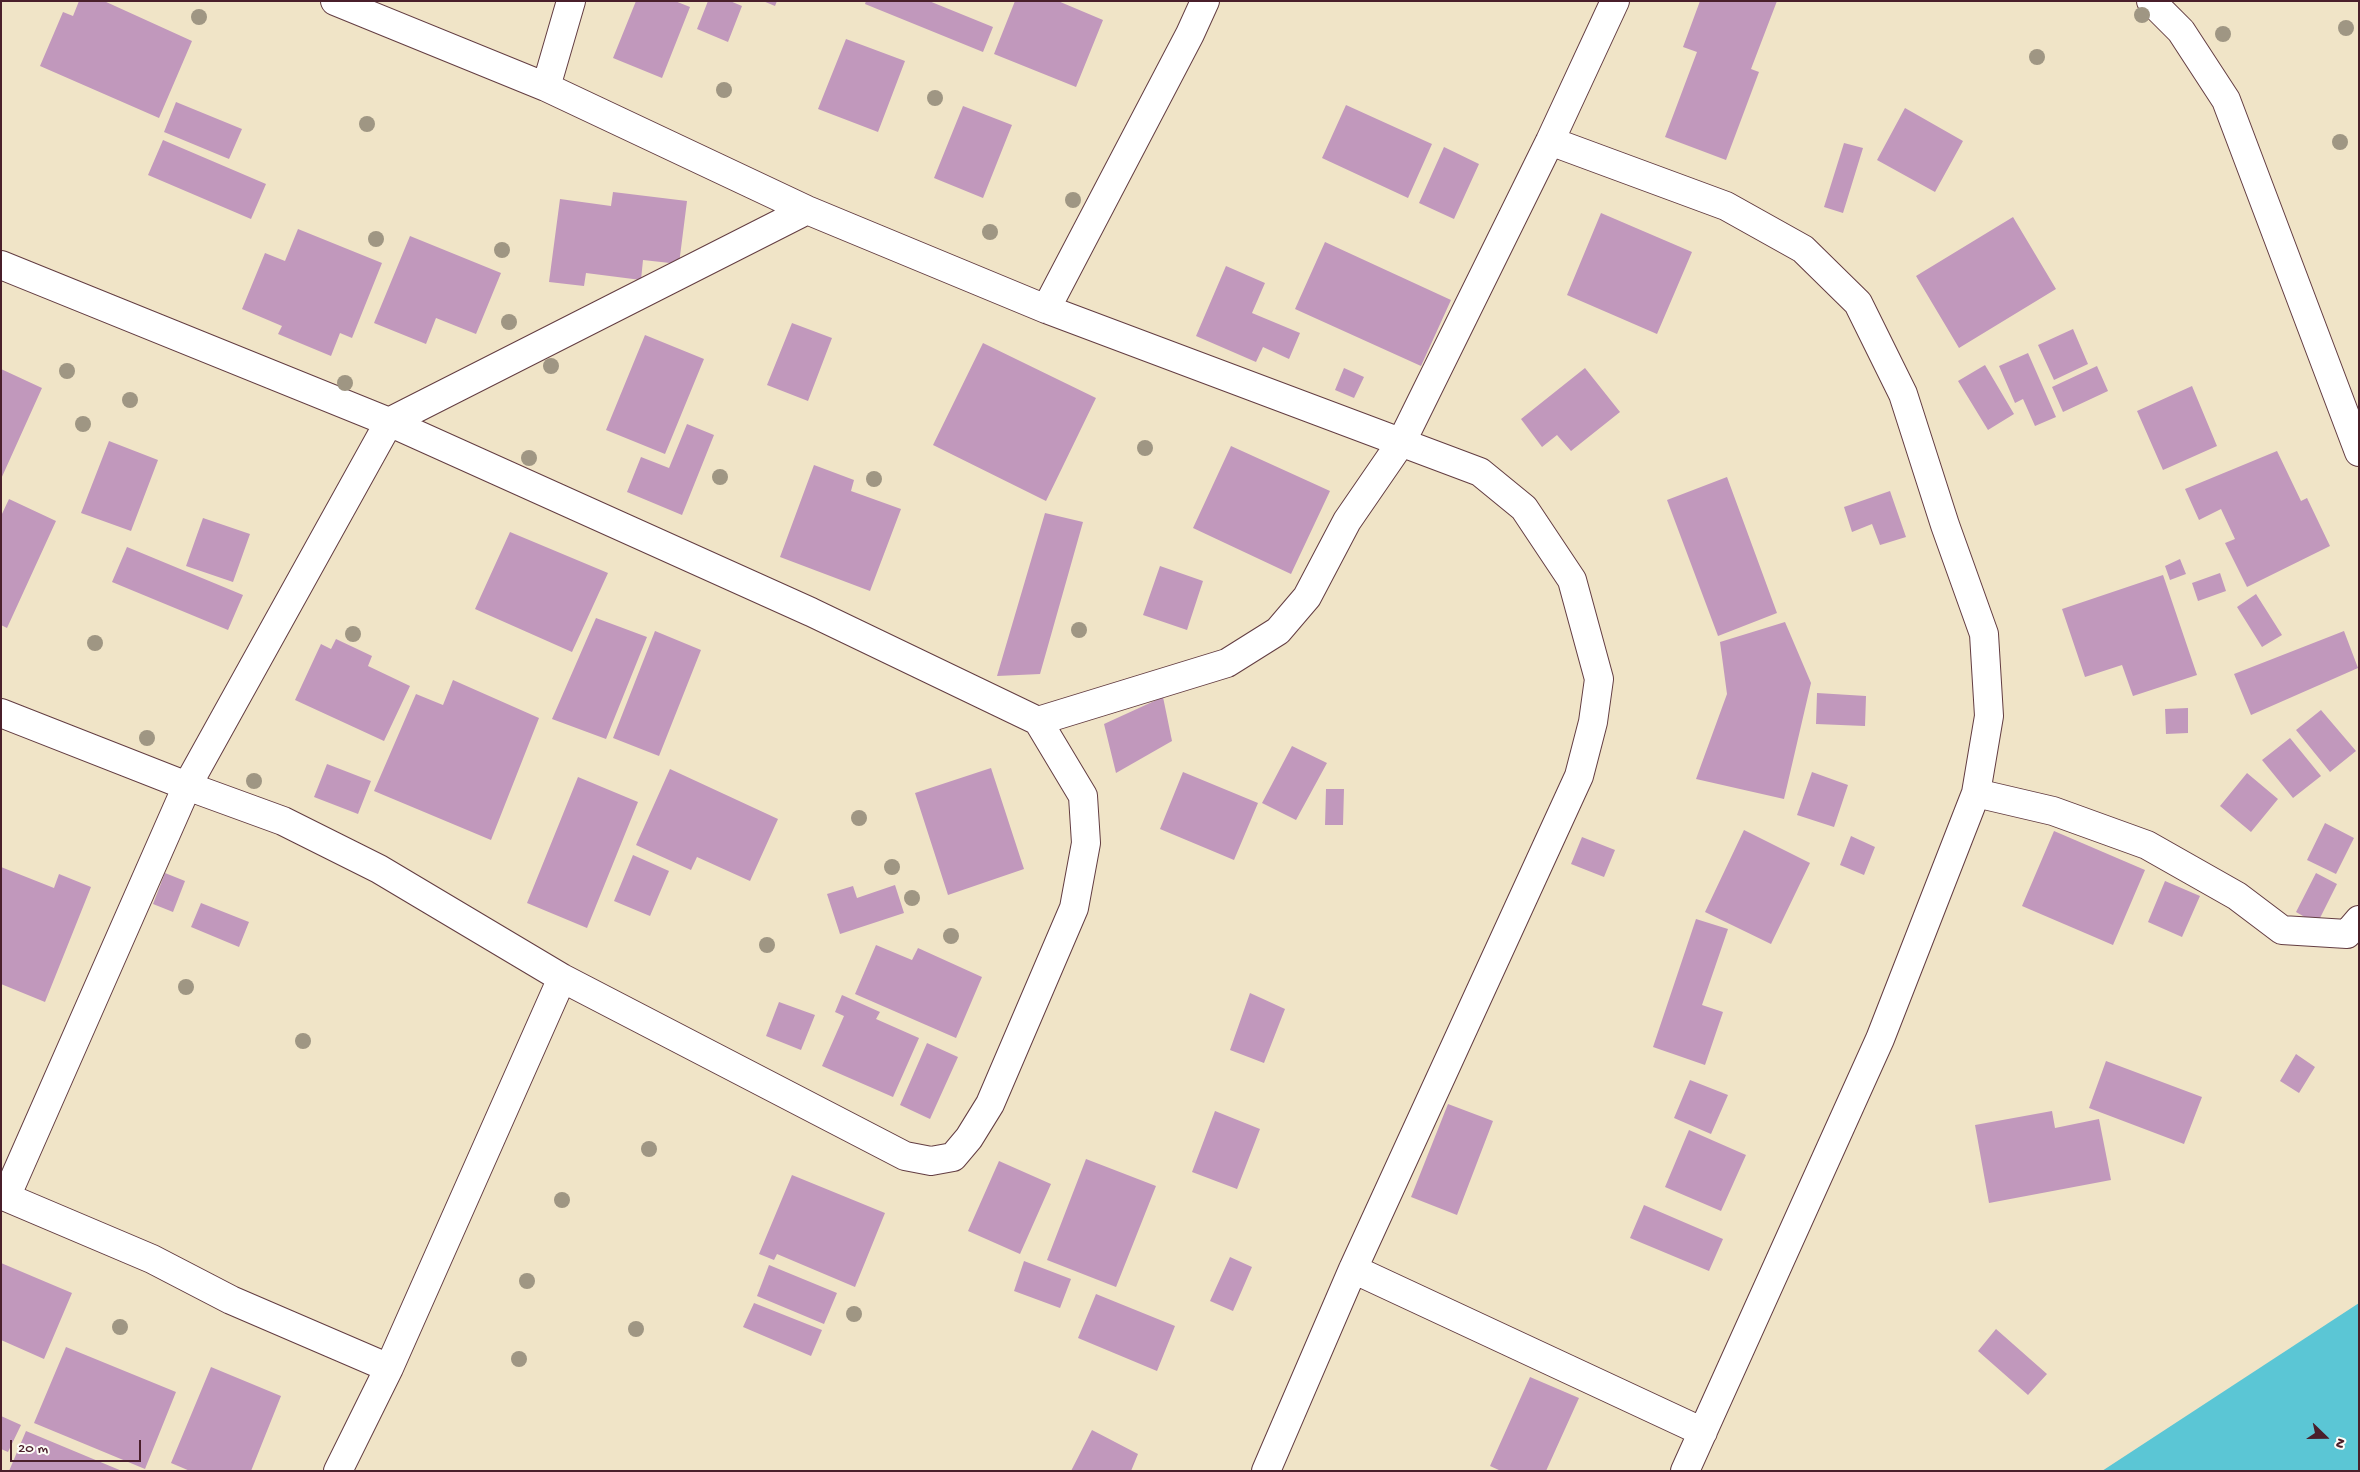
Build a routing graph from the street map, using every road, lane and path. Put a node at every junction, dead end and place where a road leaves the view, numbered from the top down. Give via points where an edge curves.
1 (335, 1) edge
2 (571, 1) edge
3 (1205, 1) edge
4 (1614, 1) edge
5 (2151, 1) edge
6 (546, 87) junction
7 (1550, 142) junction
8 (807, 210) junction
9 (1, 265) edge
10 (1046, 309) junction
11 (389, 422) junction
12 (1402, 441) junction
13 (2359, 452) edge
14 (1, 713) edge
15 (1038, 721) junction
16 (187, 786) junction
17 (1976, 793) junction
18 (2359, 920) edge
19 (562, 978) junction
20 (4, 1196) edge
21 (1353, 1269) junction
22 (389, 1368) junction
23 (1703, 1432) junction
24 (338, 1471) edge
25 (1266, 1471) edge
26 (1685, 1471) edge

1 - 6 street
2 - 6 street
3 - 10 street
4 - 7 street
5 - 13 street via 2181,31 2226,100
6 - 8 street
7 - 12 street
7 - 17 street via 1726,206 1802,249 1858,303 1903,394 1984,634 1989,716
8 - 10 street
8 - 11 street
9 - 11 street
10 - 12 street
11 - 15 street via 812,612
11 - 16 street
12 - 15 street via 1347,521 1307,597 1278,630 1227,663
12 - 21 street via 1480,472 1524,508 1572,580 1599,679 1594,722 1578,776
14 - 16 street
15 - 19 street via 1083,796 1086,843 1074,908 990,1104 953,1157 930,1161 905,1156
16 - 19 street via 283,821 379,869
16 - 20 street
17 - 18 street via 2053,811 2147,845 2237,896 2282,930 2347,934
17 - 23 street via 1880,1039
19 - 22 street
20 - 22 street via 152,1259 231,1300
21 - 23 street
21 - 25 street
22 - 24 street
23 - 26 street

